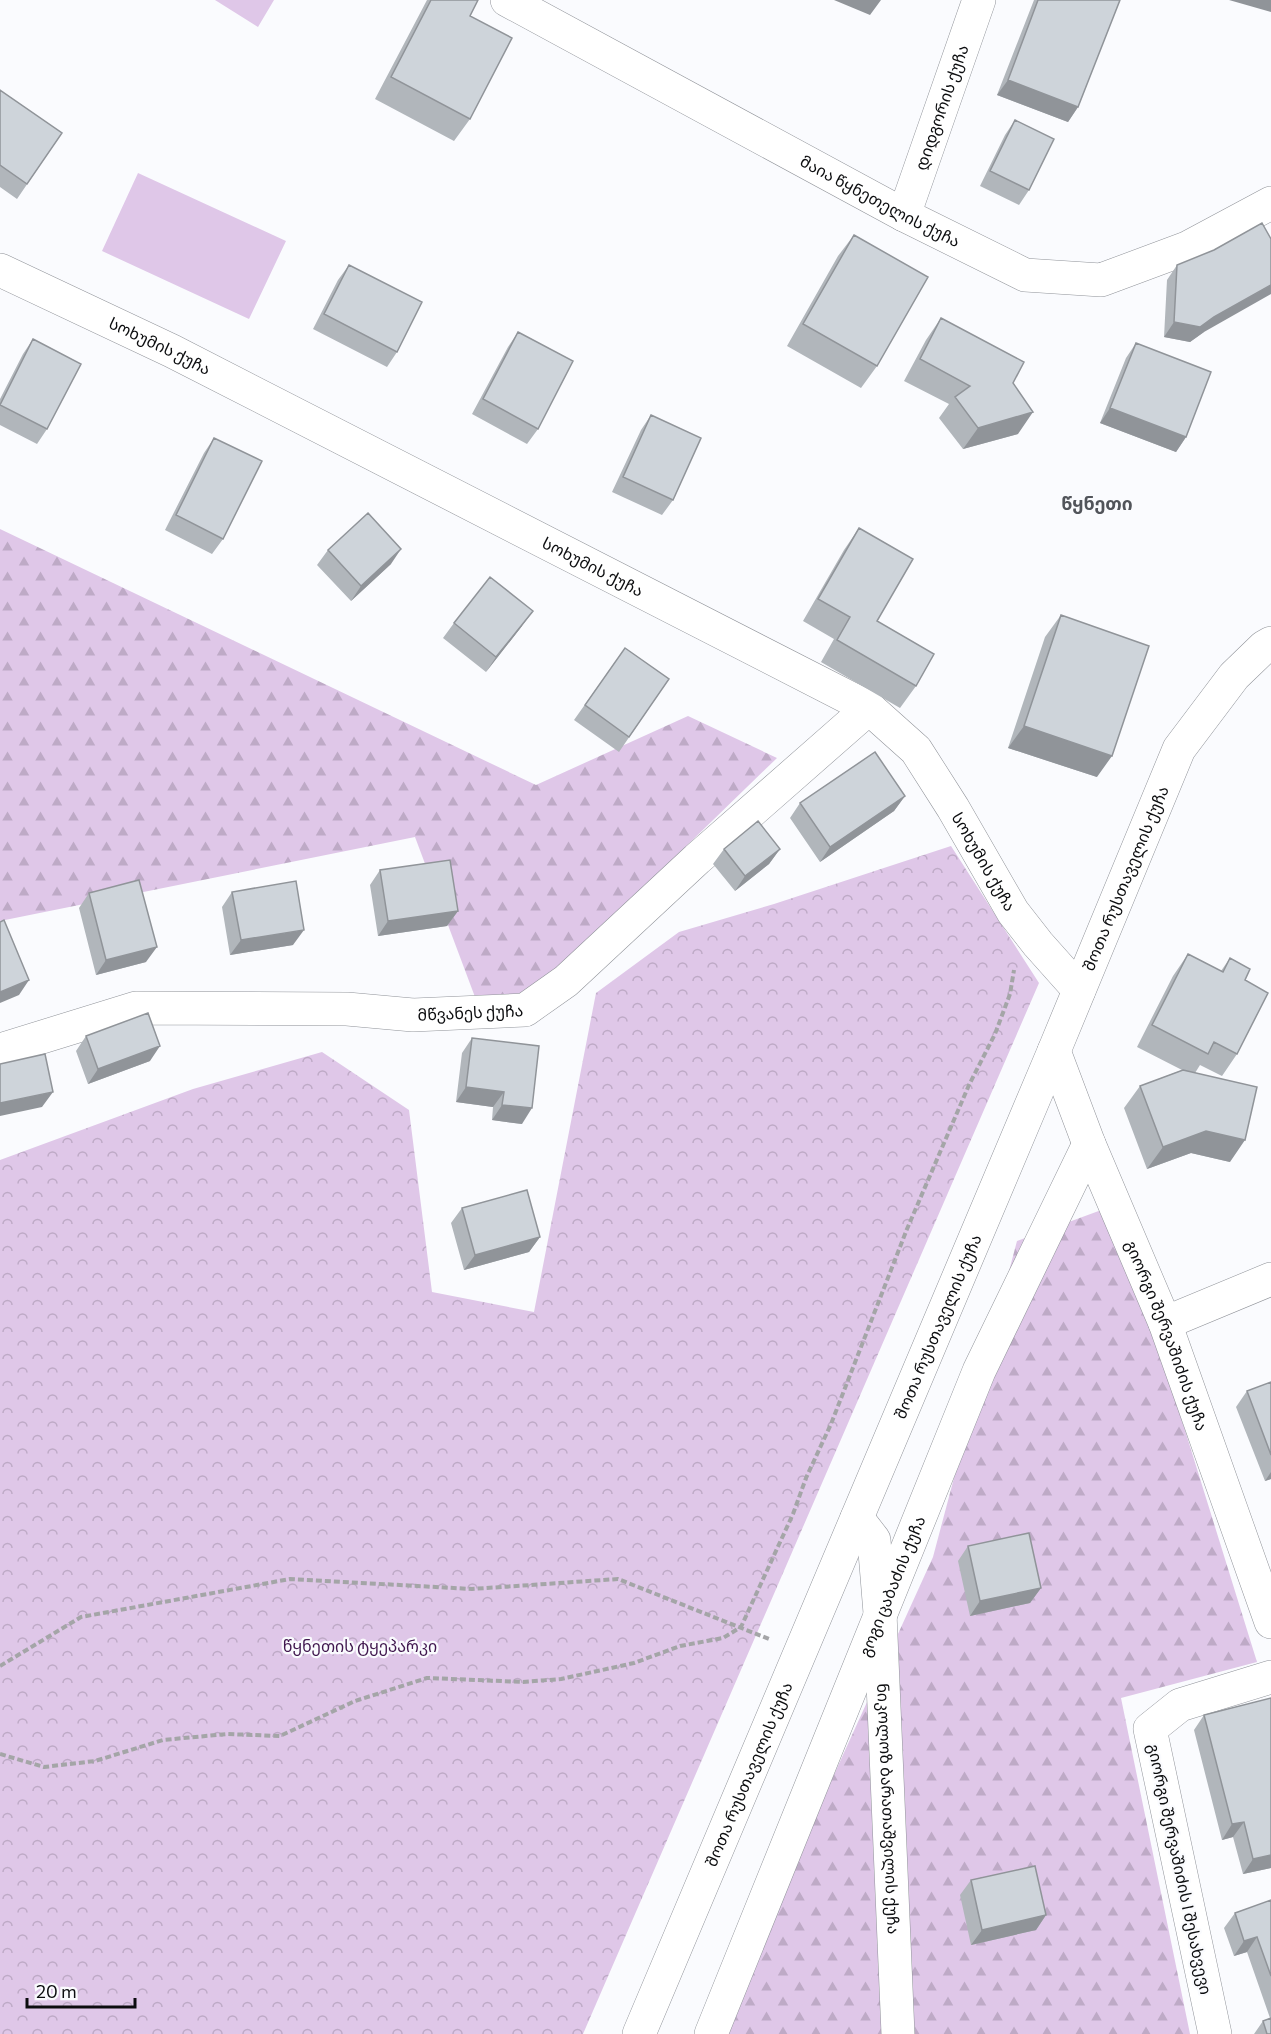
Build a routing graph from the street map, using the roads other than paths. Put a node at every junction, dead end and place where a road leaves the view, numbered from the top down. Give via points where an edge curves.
1 (507, 0) edge
2 (979, 0) edge
3 (1271, 203) edge
4 (904, 215) junction
5 (0, 270) edge
6 (1271, 643) edge
7 (869, 708) junction
8 (1079, 990) junction
9 (0, 1050) edge
10 (1054, 1051) junction
11 (1089, 1144) junction
12 (1271, 1279) edge
13 (1165, 1323) junction
14 (857, 1518) junction
15 (880, 1613) junction
16 (1271, 1622) edge
17 (1271, 1677) edge
18 (639, 2034) edge
19 (711, 2034) edge
20 (898, 2034) edge
21 (1215, 2034) edge

1 - 4 street, მაია წყნეთელის ქუჩა
2 - 4 street, დიდგორის ქუჩა
3 - 4 street, მაია წყნეთელის ქუჩა via 1187,248 1101,280 1025,274
5 - 7 street, სოხუმის ქუჩა via 172,351
6 - 8 street, შოთა რუსთაველის ქუჩა via 1234,676 1179,749
7 - 8 street, სოხუმის ქუჩა via 916,750 1013,912
7 - 9 street, მწვანეს ქუჩა via 566,981 525,1010 413,1015 347,1009 136,1008
8 - 10 street, შოთა რუსთაველის ქუჩა
10 - 11 street, გიორგი შერვაშიძის ქუჩა
10 - 14 street, შოთა რუსთაველის ქუჩა
11 - 13 street, გიორგი შერვაშიძის ქუჩა
11 - 15 street, გოგი ცაბაძის ქუჩა via 979,1371
12 - 13 street
13 - 16 street, გიორგი შერვაშიძის ქუჩა
14 - 15 street, ნიკოლოზ ბარათაშვილის ქუჩა via 874,1540
14 - 18 street, შოთა რუსთაველის ქუჩა
15 - 19 street, გოგი ცაბაძის ქუჩა
15 - 20 street, ნიკოლოზ ბარათაშვილის ქუჩა
17 - 21 street, გიორგი შერვაშიძის I შესახვევი via 1180,1705 1150,1729

